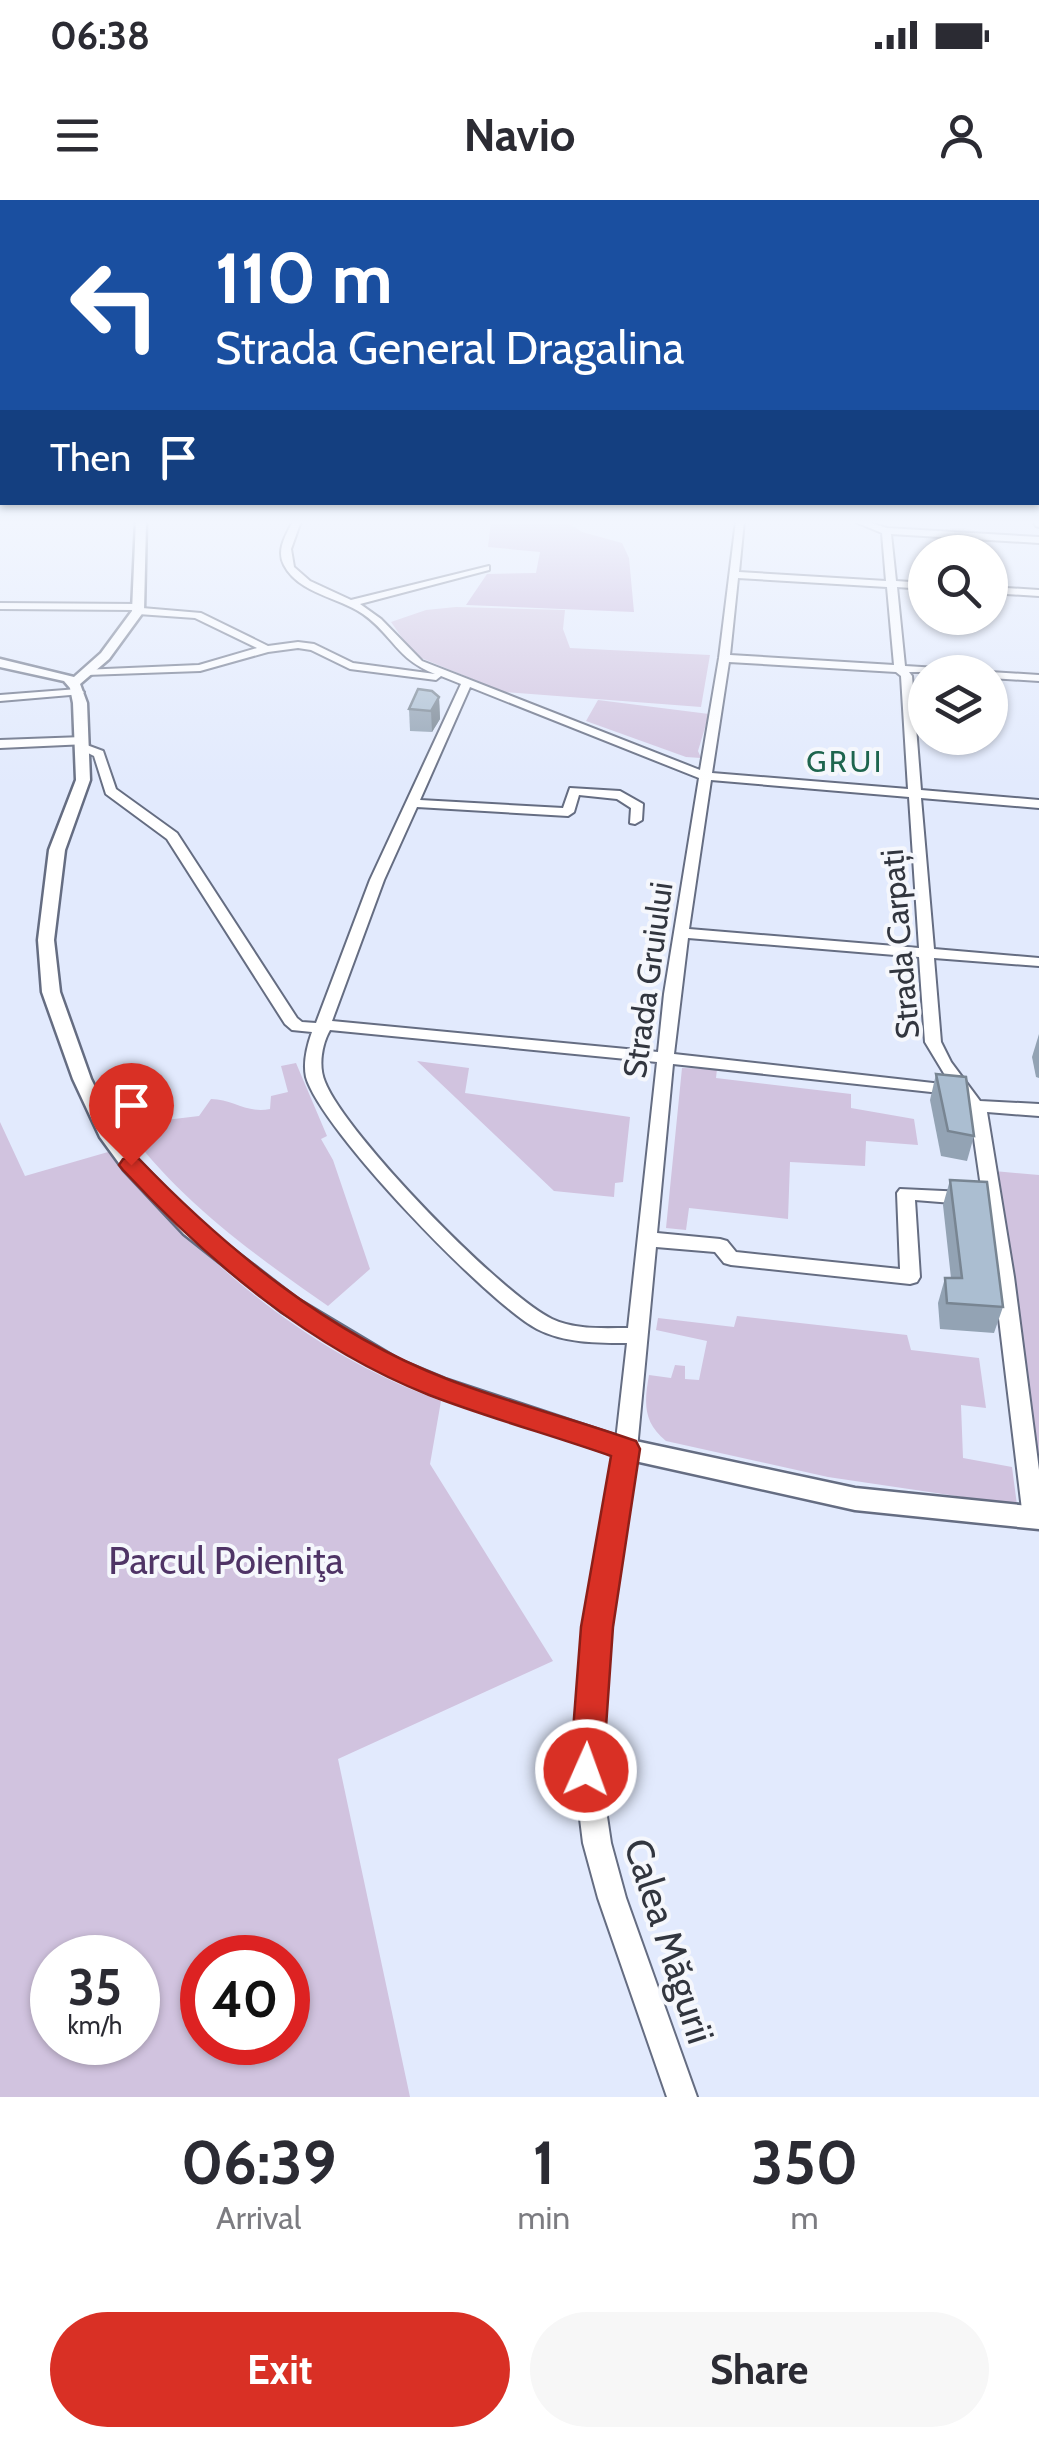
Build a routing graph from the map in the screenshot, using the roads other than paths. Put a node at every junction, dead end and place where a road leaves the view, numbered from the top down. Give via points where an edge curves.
1 (138, 609) edge
2 (143, 610) edge
3 (361, 610) edge
4 (730, 610) edge
5 (893, 610) edge
6 (266, 649) junction
7 (724, 658) junction
8 (0, 663) edge
9 (900, 669) junction
10 (908, 669) edge
11 (1008, 676) edge
12 (1039, 678) edge
13 (459, 681) junction
14 (79, 682) junction
15 (0, 698) edge
16 (0, 744) edge
17 (84, 744) junction
18 (704, 776) junction
19 (917, 796) junction
20 (413, 803) junction
21 (1039, 804) edge
22 (635, 820) dead end
23 (682, 933) junction
24 (924, 951) junction
25 (1039, 962) edge
26 (324, 1026) junction
27 (664, 1058) junction
28 (971, 1099) junction
29 (1039, 1110) edge
30 (991, 1198) junction
31 (646, 1239) junction
32 (637, 1336) junction
33 (626, 1449) junction
34 (1037, 1518) edge
35 (682, 2097) edge

1 - 14 main road
2 - 6 street via 197,615
3 - 13 street via 410,657
4 - 7 street, Strada Gruiului
5 - 9 street, Strada Carpați
6 - 13 street via 314,647 350,666
6 - 14 street via 200,668
7 - 9 street
7 - 18 street, Strada Gruiului
8 - 14 main road
9 - 10 street
9 - 19 street, Strada Carpați via 906,676
11 - 12 street
13 - 18 street
13 - 20 street
14 - 15 street
14 - 17 main road
16 - 17 street
17 - 26 street via 99,754 118,800 172,836 292,1021 298,1027
17 - 33 main road via 83,780 55,865 47,968 82,1080 131,1165 236,1266 348,1343 437,1386
18 - 19 street
18 - 23 street, Strada Gruiului
19 - 21 street
19 - 24 street, Strada Carpați
20 - 22 street via 568,812 574,791 626,796 638,807
20 - 26 street
23 - 24 street
23 - 27 street, Strada Gruiului
24 - 25 street
24 - 28 street, Strada Carpați via 933,1042 943,1070
26 - 27 street
26 - 32 street via 313,1060 315,1080 339,1124 502,1294 542,1324
27 - 28 street
27 - 31 street, Strada Gruiului
28 - 29 street
28 - 30 street, Strada Carpați
30 - 31 street via 906,1192 910,1277 731,1258 720,1246
30 - 34 street, Strada Carpați
31 - 32 street, Strada Gruiului
32 - 33 street, Strada Gruiului
33 - 34 main road via 856,1499
33 - 35 street, Calea Măgurii via 597,1627 586,1770 612,1898

